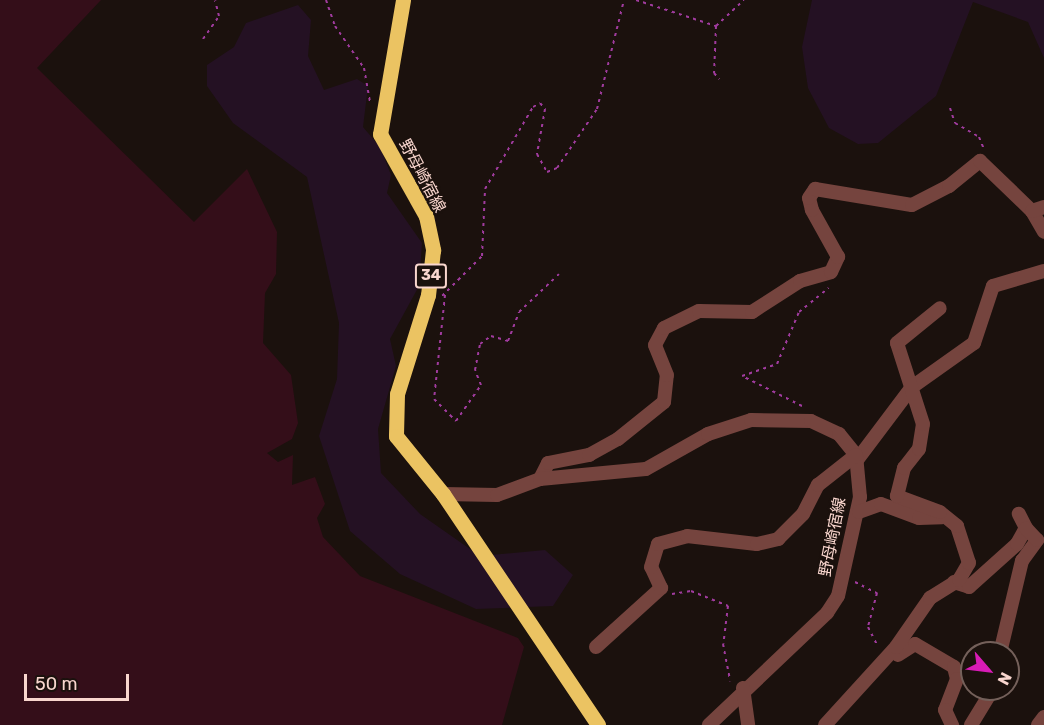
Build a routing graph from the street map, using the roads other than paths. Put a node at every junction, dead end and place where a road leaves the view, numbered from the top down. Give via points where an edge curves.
1 (403, 0) edge
2 (1038, 209) edge
3 (1044, 232) edge
4 (1044, 271) edge
5 (939, 308) dead end
6 (912, 387) junction
7 (856, 457) junction
8 (540, 479) junction
9 (443, 494) junction
10 (859, 512) junction
11 (1019, 513) dead end
12 (942, 517) junction
13 (1026, 528) junction
14 (954, 582) junction
15 (1003, 641) edge
16 (596, 647) dead end
17 (743, 688) junction
18 (860, 691) junction
19 (986, 701) edge
20 (1044, 717) edge
21 (598, 725) edge
22 (709, 725) edge
23 (748, 725) edge
24 (825, 725) edge
25 (952, 725) edge
26 (971, 725) edge
27 (1038, 725) edge

1 - 9 main road, 野母崎宿線 / 34 via 380,127 391,159 426,216 433,250 428,294 393,421 401,442
2 - 3 street
2 - 8 street via 980,161 949,186 912,205 815,189 809,198 812,210 838,257 831,272 800,281 752,312 699,311 664,328 655,345 667,375 664,402 618,439 589,454 548,463
4 - 6 street via 993,286 971,347
5 - 6 street via 897,343
6 - 7 street
6 - 12 street via 922,440 904,468 898,499
7 - 8 street via 839,435 817,423 751,420 708,434 646,469
7 - 10 street, 野母崎宿線
7 - 16 street via 818,485 803,514 778,538 757,544 687,536 658,544 651,567 661,588
8 - 9 street via 497,495
9 - 21 main road, 野母崎宿線 / 34
10 - 12 street via 881,504 919,518
10 - 17 street, 野母崎宿線 via 838,596 827,613
11 - 13 street
12 - 14 street via 957,526 968,548 969,563
13 - 14 street via 969,587
13 - 15 street via 1037,540 1022,561
14 - 18 street via 940,587
17 - 22 street, 野母崎宿線
17 - 23 street
18 - 24 street
18 - 25 street via 905,646 922,646 957,673 945,711
19 - 26 street
20 - 27 street

